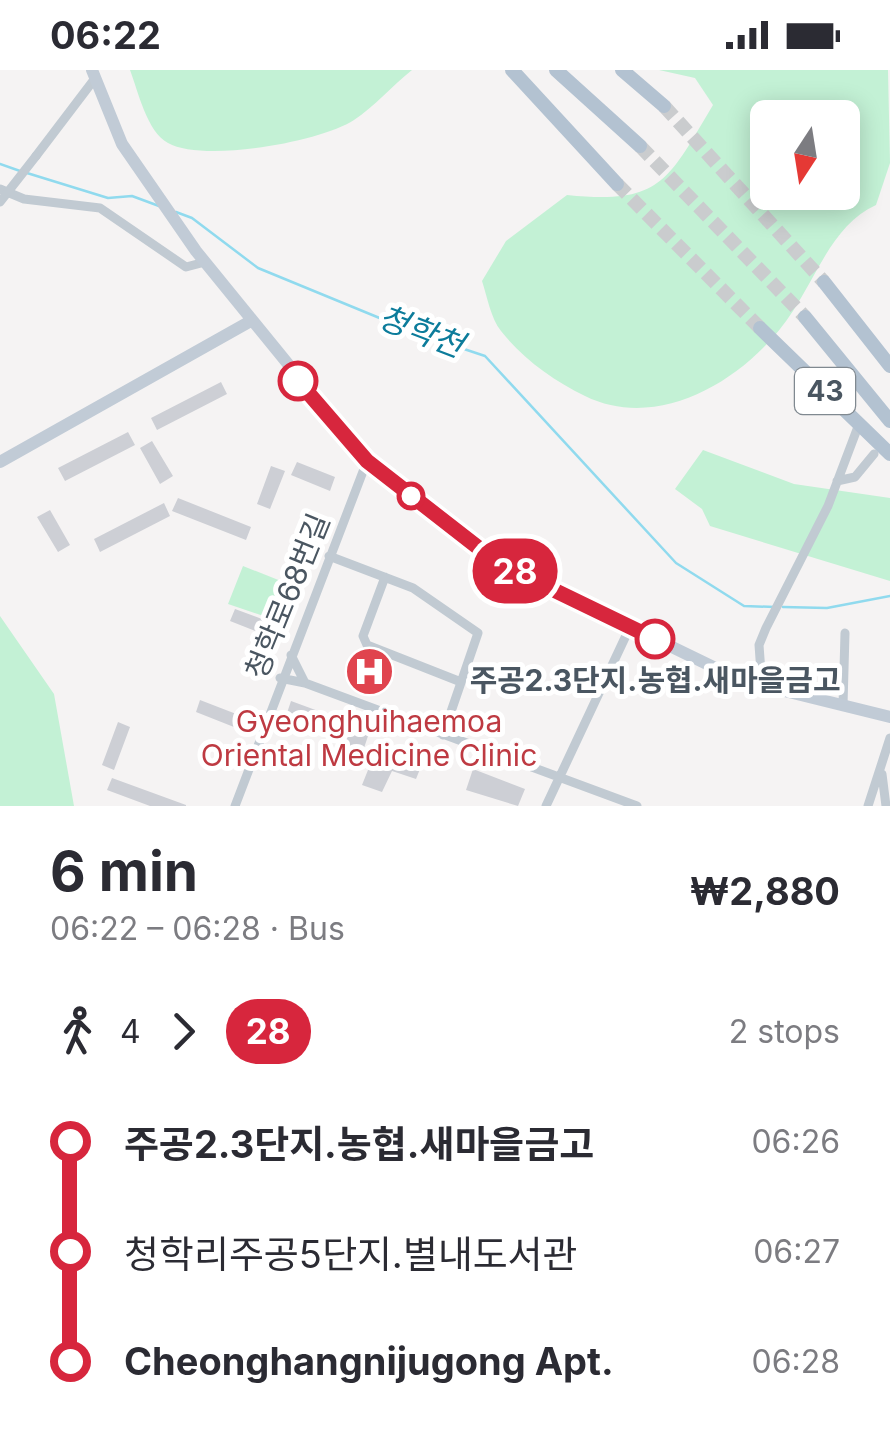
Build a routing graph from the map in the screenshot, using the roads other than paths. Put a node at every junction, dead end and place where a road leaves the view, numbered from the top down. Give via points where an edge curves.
1 (512, 70) edge
2 (556, 70) edge
3 (622, 70) edge
4 (93, 75) edge
5 (664, 106) tunnel mouth
6 (640, 146) tunnel mouth
7 (617, 184) tunnel mouth
8 (0, 190) edge
9 (0, 202) edge
10 (200, 257) junction
11 (824, 282) tunnel mouth
12 (804, 317) tunnel mouth
13 (249, 322) junction
14 (760, 328) tunnel mouth
15 (890, 366) edge
16 (890, 421) edge
17 (859, 424) junction
18 (874, 454) dead end
19 (890, 454) edge
20 (367, 461) junction
21 (0, 462) edge
22 (837, 481) junction
23 (330, 556) junction
24 (385, 577) junction
25 (630, 627) junction
26 (845, 634) dead end
27 (291, 655) junction
28 (280, 678) junction
29 (462, 682) junction
30 (305, 683) junction
31 (762, 686) junction
32 (843, 705) junction
33 (890, 717) edge
34 (443, 734) junction
35 (890, 738) edge
36 (881, 769) junction
37 (559, 778) junction
38 (235, 806) edge
39 (546, 806) edge
40 (637, 806) edge
41 (868, 806) edge
42 (886, 806) edge

1 - 7 main road
2 - 6 main road
3 - 5 main road
4 - 9 street, bridge
4 - 10 street via 122,144
8 - 10 street via 100,208 186,266
10 - 13 street
11 - 15 main road, 43
12 - 16 main road
13 - 20 street
13 - 21 street
14 - 17 main road, 43
17 - 19 main road, 43
17 - 22 street
18 - 22 street via 855,477
20 - 23 street, 청학로68번길
20 - 25 street via 498,563
22 - 31 street via 760,645
23 - 24 street
23 - 27 street, 청학로68번길
24 - 29 street via 413,588 478,634
24 - 29 street via 363,636 368,645
25 - 31 street
25 - 37 street
26 - 32 street
27 - 28 street, 청학로68번길
27 - 30 street
28 - 30 street
28 - 38 street, 청학로68번길
29 - 34 street
30 - 34 street
31 - 32 street
32 - 33 street
34 - 37 street
35 - 36 street
36 - 41 street
36 - 42 street
37 - 39 street
37 - 40 street

